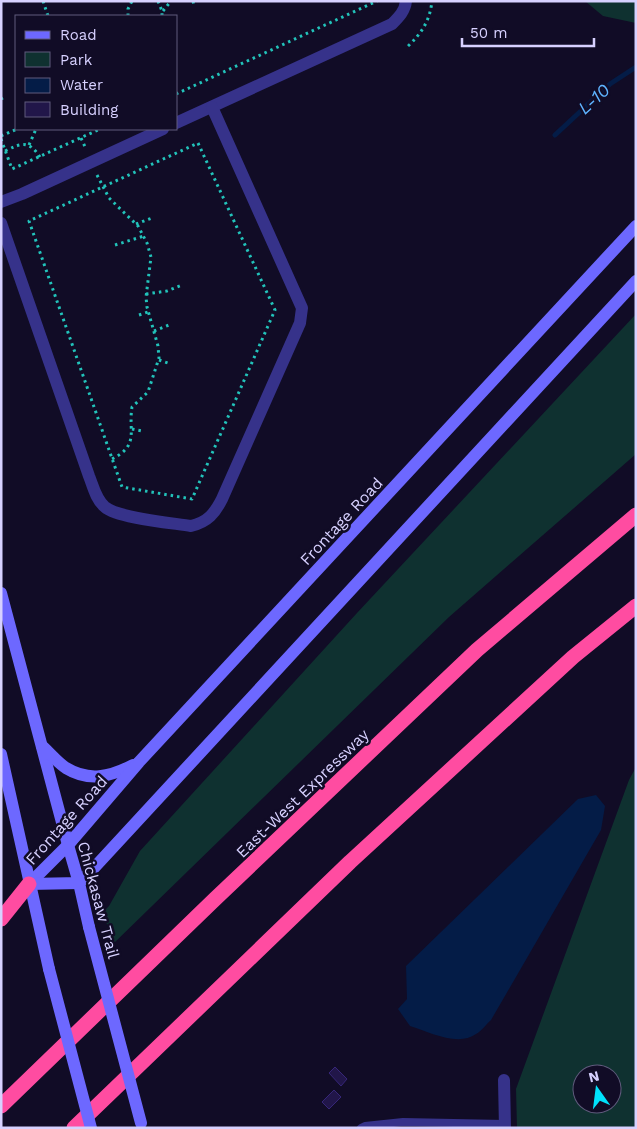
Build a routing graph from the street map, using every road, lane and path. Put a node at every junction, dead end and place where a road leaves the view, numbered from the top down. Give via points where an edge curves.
1 (43, 1) edge
2 (132, 1) edge
3 (158, 1) edge
4 (171, 1) edge
5 (367, 1) edge
6 (377, 1) edge
7 (406, 1) edge
8 (432, 1) edge
9 (370, 5) junction
10 (162, 11) junction
11 (48, 15) edge
12 (128, 15) edge
13 (162, 15) edge
14 (408, 46) dead end
15 (178, 93) edge
16 (212, 107) junction
17 (178, 122) edge
18 (15, 130) edge
19 (36, 130) edge
20 (98, 130) edge
21 (161, 130) edge
22 (1, 137) edge
23 (29, 145) junction
24 (6, 151) junction
25 (40, 157) junction
26 (92, 161) junction
27 (103, 187) junction
28 (1, 202) edge
29 (152, 218) dead end
30 (1, 223) edge
31 (136, 224) junction
32 (636, 226) edge
33 (144, 236) junction
34 (115, 246) dead end
35 (636, 281) edge
36 (182, 284) dead end
37 (146, 294) junction
38 (148, 312) junction
39 (139, 315) dead end
40 (169, 325) dead end
41 (154, 331) junction
42 (159, 360) junction
43 (171, 364) dead end
44 (132, 429) junction
45 (142, 431) dead end
46 (112, 459) junction
47 (636, 515) edge
48 (1, 593) edge
49 (636, 606) edge
50 (42, 746) junction
51 (1, 754) edge
52 (140, 762) junction
53 (68, 845) junction
54 (79, 883) junction
55 (29, 884) junction
56 (1, 919) edge
57 (504, 1080) dead end
58 (1, 1106) edge
59 (142, 1126) edge
60 (505, 1126) edge
61 (74, 1128) edge
62 (91, 1128) edge
63 (362, 1128) edge

1 - 11 path
2 - 12 path
3 - 10 path
4 - 10 path
5 - 9 path
6 - 9 path
7 - 16 street via 404,10 392,24
8 - 14 path via 425,26
9 - 15 path
10 - 13 path
16 - 17 street
16 - 30 street via 302,308 300,323 222,499 210,518 192,526 113,512 102,505
18 - 22 path
19 - 23 path
20 - 25 path
21 - 26 street
22 - 24 path
23 - 24 path
23 - 25 path
24 - 25 path via 12,169
26 - 27 path
26 - 28 street
27 - 31 path via 114,204
27 - 46 path via 30,222
27 - 46 path via 198,143 276,310 192,499 122,487
29 - 31 path
31 - 33 path
32 - 52 street, Frontage Road
33 - 34 path
33 - 37 path via 151,257
35 - 54 street
36 - 37 path via 167,291
37 - 38 path
38 - 39 path
38 - 41 path
40 - 41 path
41 - 42 path
42 - 43 path
42 - 44 path via 148,392 132,407
44 - 45 path
44 - 46 path via 131,442
47 - 58 highway, East-West Expressway via 477,650
48 - 50 street, Chickasaw Trail
49 - 61 highway via 574,657 350,862
50 - 52 street via 65,767 97,777 114,775
50 - 53 street, Chickasaw Trail
51 - 55 street
52 - 53 street, Frontage Road
53 - 54 street, Chickasaw Trail
53 - 55 street, Frontage Road
54 - 55 street, Frontage Road
54 - 59 street, Chickasaw Trail, bridge
55 - 56 highway
55 - 62 street, bridge
57 - 60 street
60 - 63 lane via 471,1122 403,1122

